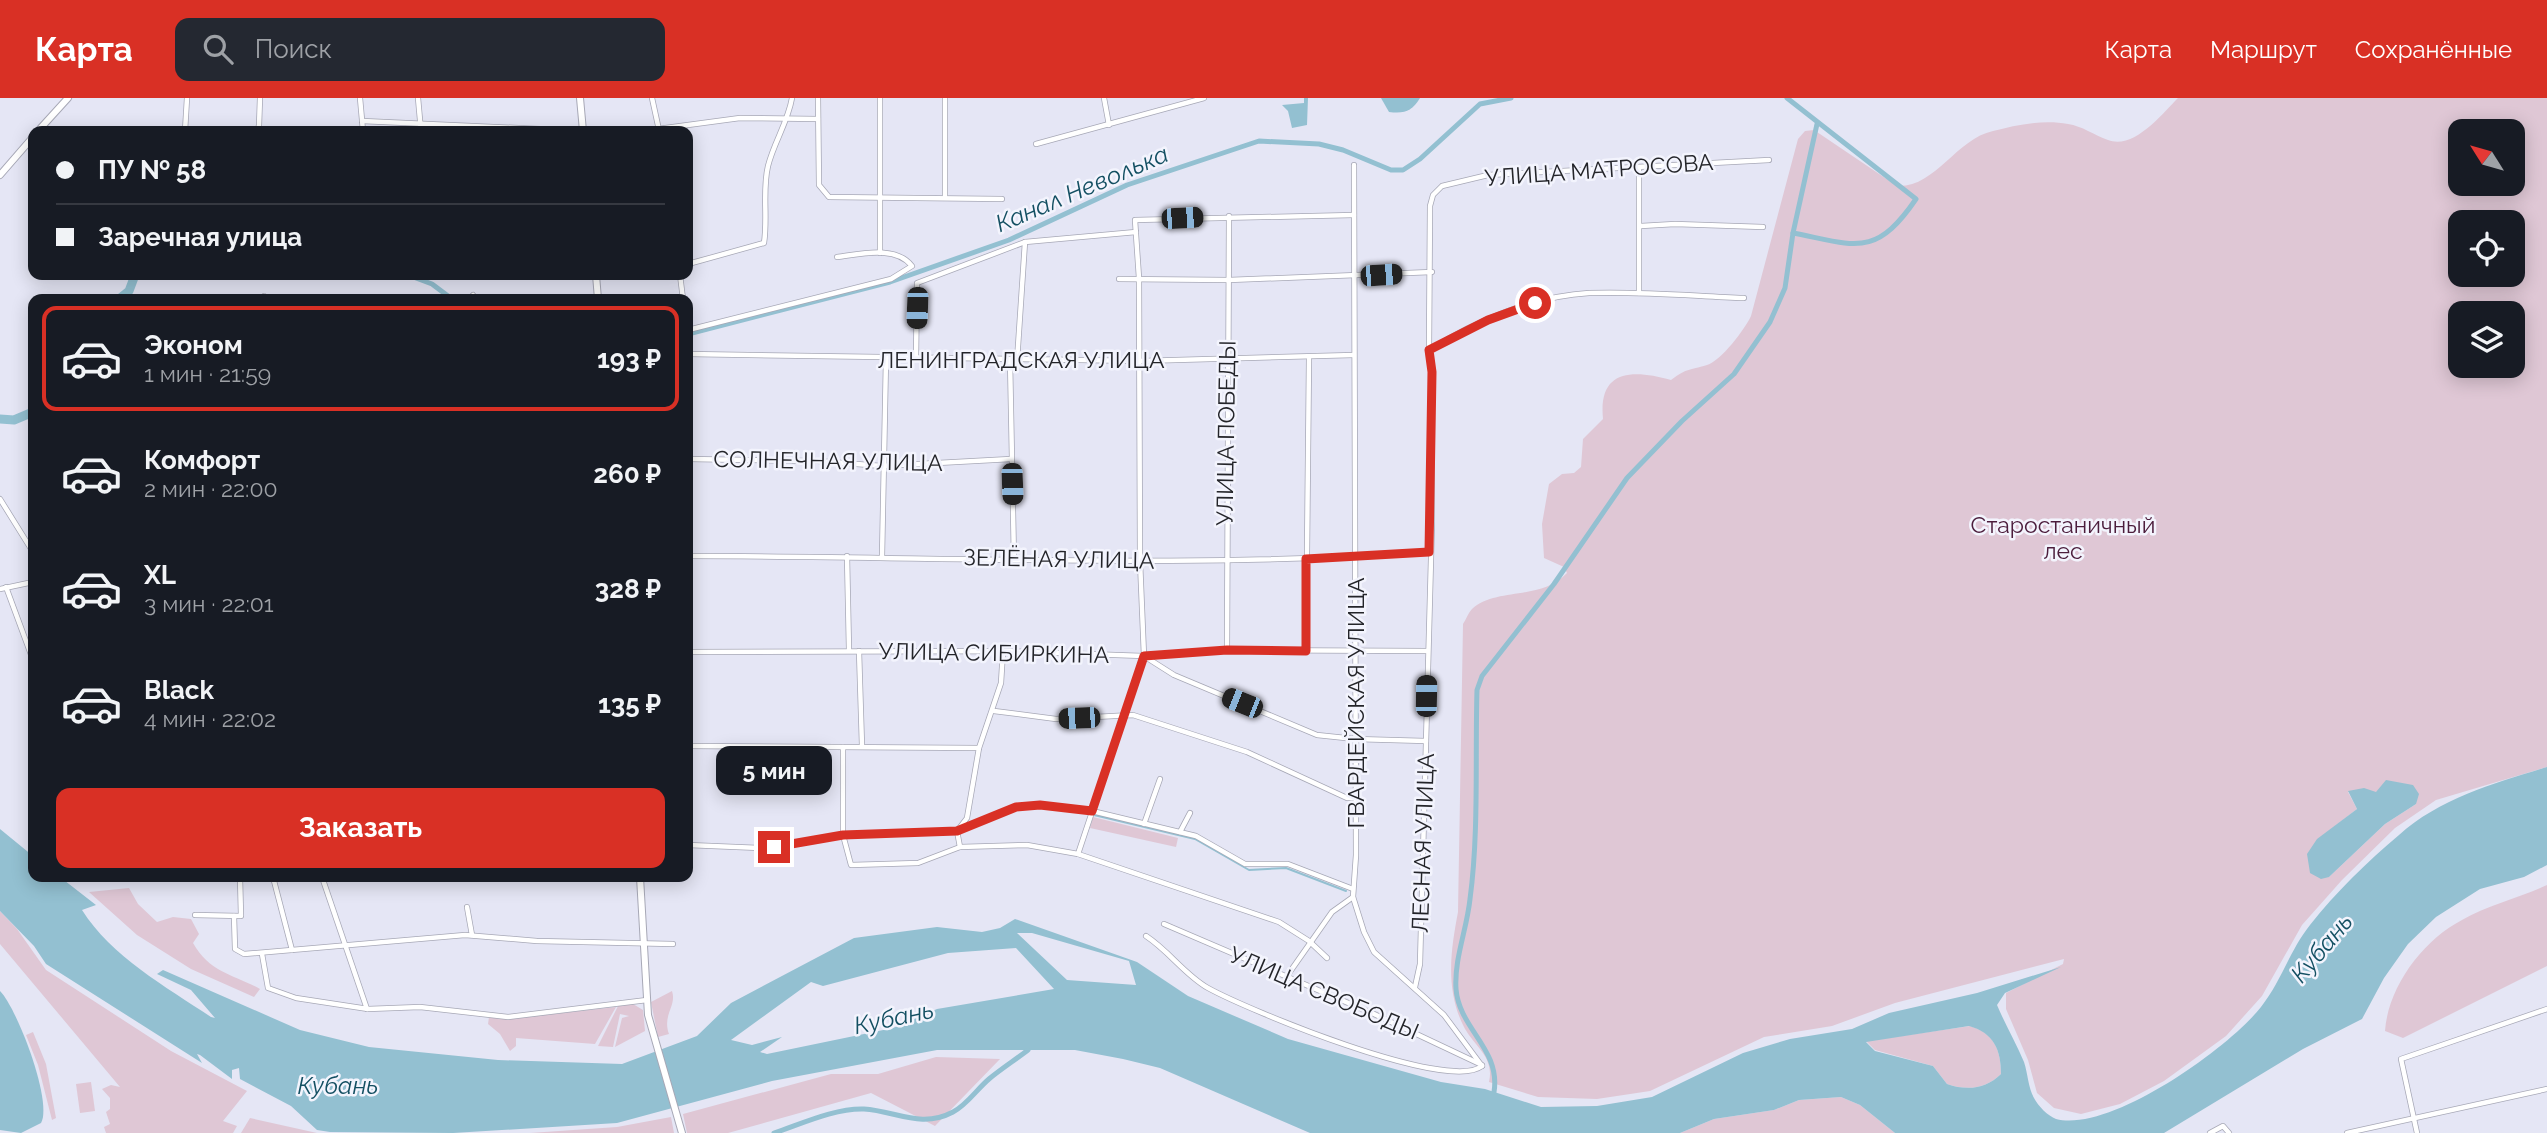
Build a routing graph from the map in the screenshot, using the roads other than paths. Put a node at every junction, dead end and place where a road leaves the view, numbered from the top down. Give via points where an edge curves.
1 (68, 98) edge
2 (187, 98) edge
3 (260, 98) edge
4 (360, 98) edge
5 (418, 98) edge
6 (579, 98) edge
7 (652, 98) edge
8 (792, 98) edge
9 (818, 98) edge
10 (880, 98) edge
11 (945, 98) edge
12 (1104, 98) edge
13 (1204, 98) edge
14 (789, 117) junction
15 (818, 118) junction
16 (362, 121) junction
17 (421, 125) junction
18 (1109, 125) junction
19 (43, 126) edge
20 (185, 126) edge
21 (259, 126) edge
22 (362, 126) edge
23 (448, 126) edge
24 (582, 126) edge
25 (658, 126) edge
26 (686, 126) edge
27 (28, 143) edge
28 (1036, 144) dead end
29 (1769, 160) dead end
30 (1354, 165) dead end
31 (1639, 167) junction
32 (0, 175) edge
33 (1433, 195) joint
34 (880, 196) junction
35 (945, 197) junction
36 (1002, 199) dead end
37 (1354, 215) junction
38 (1229, 216) junction
39 (1641, 226) junction
40 (1763, 227) dead end
41 (1136, 232) junction
42 (1025, 242) junction
43 (880, 253) junction
44 (838, 257) dead end
45 (693, 263) edge
46 (1432, 272) junction
47 (1355, 277) junction
48 (1139, 278) junction
49 (1119, 279) dead end
50 (1228, 280) junction
51 (1639, 293) junction
52 (1744, 298) dead end
53 (693, 329) edge
54 (1429, 350) junction
55 (693, 354) edge
56 (1354, 355) junction
57 (886, 359) junction
58 (916, 359) junction
59 (1309, 359) junction
60 (1010, 360) junction
61 (1017, 360) junction
62 (1141, 361) junction
63 (1226, 361) junction
64 (693, 459) edge
65 (1011, 459) junction
66 (882, 467) junction
67 (0, 499) edge
68 (28, 544) edge
69 (1429, 552) junction
70 (693, 556) edge
71 (847, 556) junction
72 (882, 556) junction
73 (1356, 557) junction
74 (1225, 559) junction
75 (1306, 559) junction
76 (1014, 560) junction
77 (1140, 561) junction
78 (28, 583) edge
79 (6, 587) junction
80 (0, 589) edge
81 (28, 646) edge
82 (849, 650) junction
83 (1227, 650) junction
84 (1003, 651) junction
85 (1306, 651) junction
86 (1355, 651) junction
87 (1427, 651) junction
88 (693, 652) edge
89 (859, 652) junction
90 (1144, 656) junction
91 (994, 711) junction
92 (1125, 716) junction
93 (1355, 739) junction
94 (1426, 741) junction
95 (693, 746) edge
96 (862, 746) junction
97 (843, 747) junction
98 (979, 748) junction
99 (1160, 779) dead end
100 (1356, 798) junction
101 (1092, 811) junction
102 (1190, 813) dead end
103 (1144, 824) junction
104 (957, 831) junction
105 (1180, 832) junction
106 (843, 835) junction
107 (693, 845) edge
108 (961, 847) junction
109 (1078, 854) junction
110 (240, 882) edge
111 (275, 882) edge
112 (324, 882) edge
113 (640, 882) edge
114 (1353, 889) junction
115 (1353, 897) junction
116 (467, 907) dead end
117 (195, 915) dead end
118 (234, 916) junction
119 (1164, 924) dead end
120 (472, 936) junction
121 (1146, 936) dead end
122 (1309, 941) junction
123 (644, 943) junction
124 (673, 944) dead end
125 (344, 945) junction
126 (292, 950) junction
127 (262, 954) junction
128 (1327, 958) dead end
129 (1287, 976) junction
130 (1415, 987) junction
131 (647, 1000) junction
132 (2546, 1009) edge
133 (368, 1010) junction
134 (2547, 1017) edge
135 (1482, 1066) junction
136 (2547, 1089) edge
137 (2414, 1117) junction
138 (682, 1133) edge
139 (2210, 1133) edge
140 (2229, 1133) edge
141 (2347, 1133) edge
142 (2417, 1133) edge

1 - 19 main road
2 - 20 street
3 - 21 street
4 - 16 street
5 - 17 street
6 - 24 main road
7 - 25 street
8 - 14 street
9 - 15 street
10 - 34 street
11 - 35 street
12 - 18 street
13 - 18 street
14 - 15 street
14 - 26 street
14 - 45 street via 768,166 764,243
15 - 34 street via 821,191 839,198
16 - 17 street
16 - 22 street
17 - 23 street
18 - 28 street
27 - 32 main road
29 - 31 street, УЛИЦА МАТРОСОВА
30 - 37 street, ГВАРДЕЙСКАЯ УЛИЦА
31 - 33 street, УЛИЦА МАТРОСОВА via 1488,175 1442,186
31 - 39 street
33 - 46 street, ЛЕСНАЯ УЛИЦА
34 - 35 street
34 - 43 street
35 - 36 street
37 - 38 street
37 - 47 street, ГВАРДЕЙСКАЯ УЛИЦА
38 - 41 street via 1135,220
38 - 50 street, УЛИЦА ПОБЕДЫ
39 - 40 street
39 - 51 street
41 - 42 street
41 - 48 street
42 - 58 street via 917,283
42 - 61 street
43 - 44 street
43 - 53 street via 901,255 912,266 891,279
46 - 47 street
46 - 54 street, ЛЕСНАЯ УЛИЦА
47 - 50 street
47 - 56 street, ГВАРДЕЙСКАЯ УЛИЦА
48 - 49 street
48 - 50 street
48 - 62 street
50 - 63 street, УЛИЦА ПОБЕДЫ
51 - 52 street
51 - 54 street via 1588,293 1535,303 1488,320
54 - 69 street, ЛЕСНАЯ УЛИЦА
55 - 57 street, ЛЕНИНГРАДСКАЯ УЛИЦА
56 - 59 street, ЛЕНИНГРАДСКАЯ УЛИЦА
56 - 73 street, ГВАРДЕЙСКАЯ УЛИЦА
57 - 58 street, ЛЕНИНГРАДСКАЯ УЛИЦА
57 - 66 street
58 - 60 street, ЛЕНИНГРАДСКАЯ УЛИЦА
59 - 63 street, ЛЕНИНГРАДСКАЯ УЛИЦА
59 - 75 street
60 - 61 street, ЛЕНИНГРАДСКАЯ УЛИЦА
60 - 65 street
61 - 62 street, ЛЕНИНГРАДСКАЯ УЛИЦА
62 - 63 street, ЛЕНИНГРАДСКАЯ УЛИЦА
62 - 77 street
63 - 74 street, УЛИЦА ПОБЕДЫ
64 - 66 street, СОЛНЕЧНАЯ УЛИЦА via 818,460
65 - 66 street, СОЛНЕЧНАЯ УЛИЦА
65 - 76 street
66 - 72 street
67 - 68 street
69 - 73 street, ЗЕЛЁНАЯ УЛИЦА
69 - 87 street, ЛЕСНАЯ УЛИЦА
70 - 71 street, ЗЕЛЁНАЯ УЛИЦА
71 - 72 street, ЗЕЛЁНАЯ УЛИЦА
71 - 82 street
72 - 76 street, ЗЕЛЁНАЯ УЛИЦА
73 - 75 street, ЗЕЛЁНАЯ УЛИЦА
73 - 86 street, ГВАРДЕЙСКАЯ УЛИЦА
74 - 75 street, ЗЕЛЁНАЯ УЛИЦА
74 - 77 street, ЗЕЛЁНАЯ УЛИЦА
74 - 83 street, УЛИЦА ПОБЕДЫ
75 - 85 street
76 - 77 street, ЗЕЛЁНАЯ УЛИЦА
77 - 90 street
78 - 79 street
79 - 80 street
79 - 81 street
82 - 88 street, УЛИЦА СИБИРКИНА
82 - 89 street, УЛИЦА СИБИРКИНА
83 - 85 street, УЛИЦА СИБИРКИНА
83 - 90 street, УЛИЦА СИБИРКИНА
84 - 89 street, УЛИЦА СИБИРКИНА
84 - 90 street, УЛИЦА СИБИРКИНА
84 - 91 street
85 - 86 street, УЛИЦА СИБИРКИНА
86 - 87 street, УЛИЦА СИБИРКИНА
86 - 93 street, ГВАРДЕЙСКАЯ УЛИЦА
87 - 94 street, ЛЕСНАЯ УЛИЦА
89 - 96 street
90 - 92 street
90 - 93 street via 1174,675 1308,732
91 - 92 street via 1056,719
91 - 98 street
92 - 100 street via 1247,752
92 - 101 street
93 - 94 street
93 - 100 street, ГВАРДЕЙСКАЯ УЛИЦА
94 - 130 street, ЛЕСНАЯ УЛИЦА via 1420,964
95 - 97 street
96 - 97 street
96 - 98 street
97 - 106 street
98 - 104 street via 967,818
99 - 103 street
100 - 114 street, ГВАРДЕЙСКАЯ УЛИЦА
101 - 103 street
101 - 104 street via 1016,807
101 - 109 street
102 - 105 street
103 - 105 street
104 - 106 street
104 - 108 street
105 - 114 street via 1196,835 1245,864 1288,864
106 - 107 street via 760,848
106 - 108 street via 848,860 859,867 918,863
108 - 109 street via 1027,845
109 - 122 street via 1279,922
110 - 118 street via 241,916
111 - 126 street
112 - 125 street
113 - 123 main road
114 - 115 street, ГВАРДЕЙСКАЯ УЛИЦА
115 - 122 street via 1332,912
115 - 130 street, ГВАРДЕЙСКАЯ УЛИЦА via 1374,952
116 - 120 street
117 - 118 street
118 - 127 street via 238,953
119 - 129 street, УЛИЦА СВОБОДЫ
120 - 123 street
120 - 125 street
121 - 135 street via 1204,986 1326,1039 1420,1066 1459,1072
122 - 128 street
122 - 129 street
123 - 124 street
123 - 131 main road
125 - 126 street
125 - 133 street
126 - 127 street
127 - 133 street via 268,988 296,998
129 - 135 street, УЛИЦА СВОБОДЫ
130 - 135 street, ГВАРДЕЙСКАЯ УЛИЦА via 1444,1015
131 - 133 street via 508,1017 411,1006
131 - 138 main road
132 - 134 street
132 - 137 street via 2401,1059
136 - 137 street
137 - 141 street
137 - 142 street
139 - 140 street via 2223,1126

